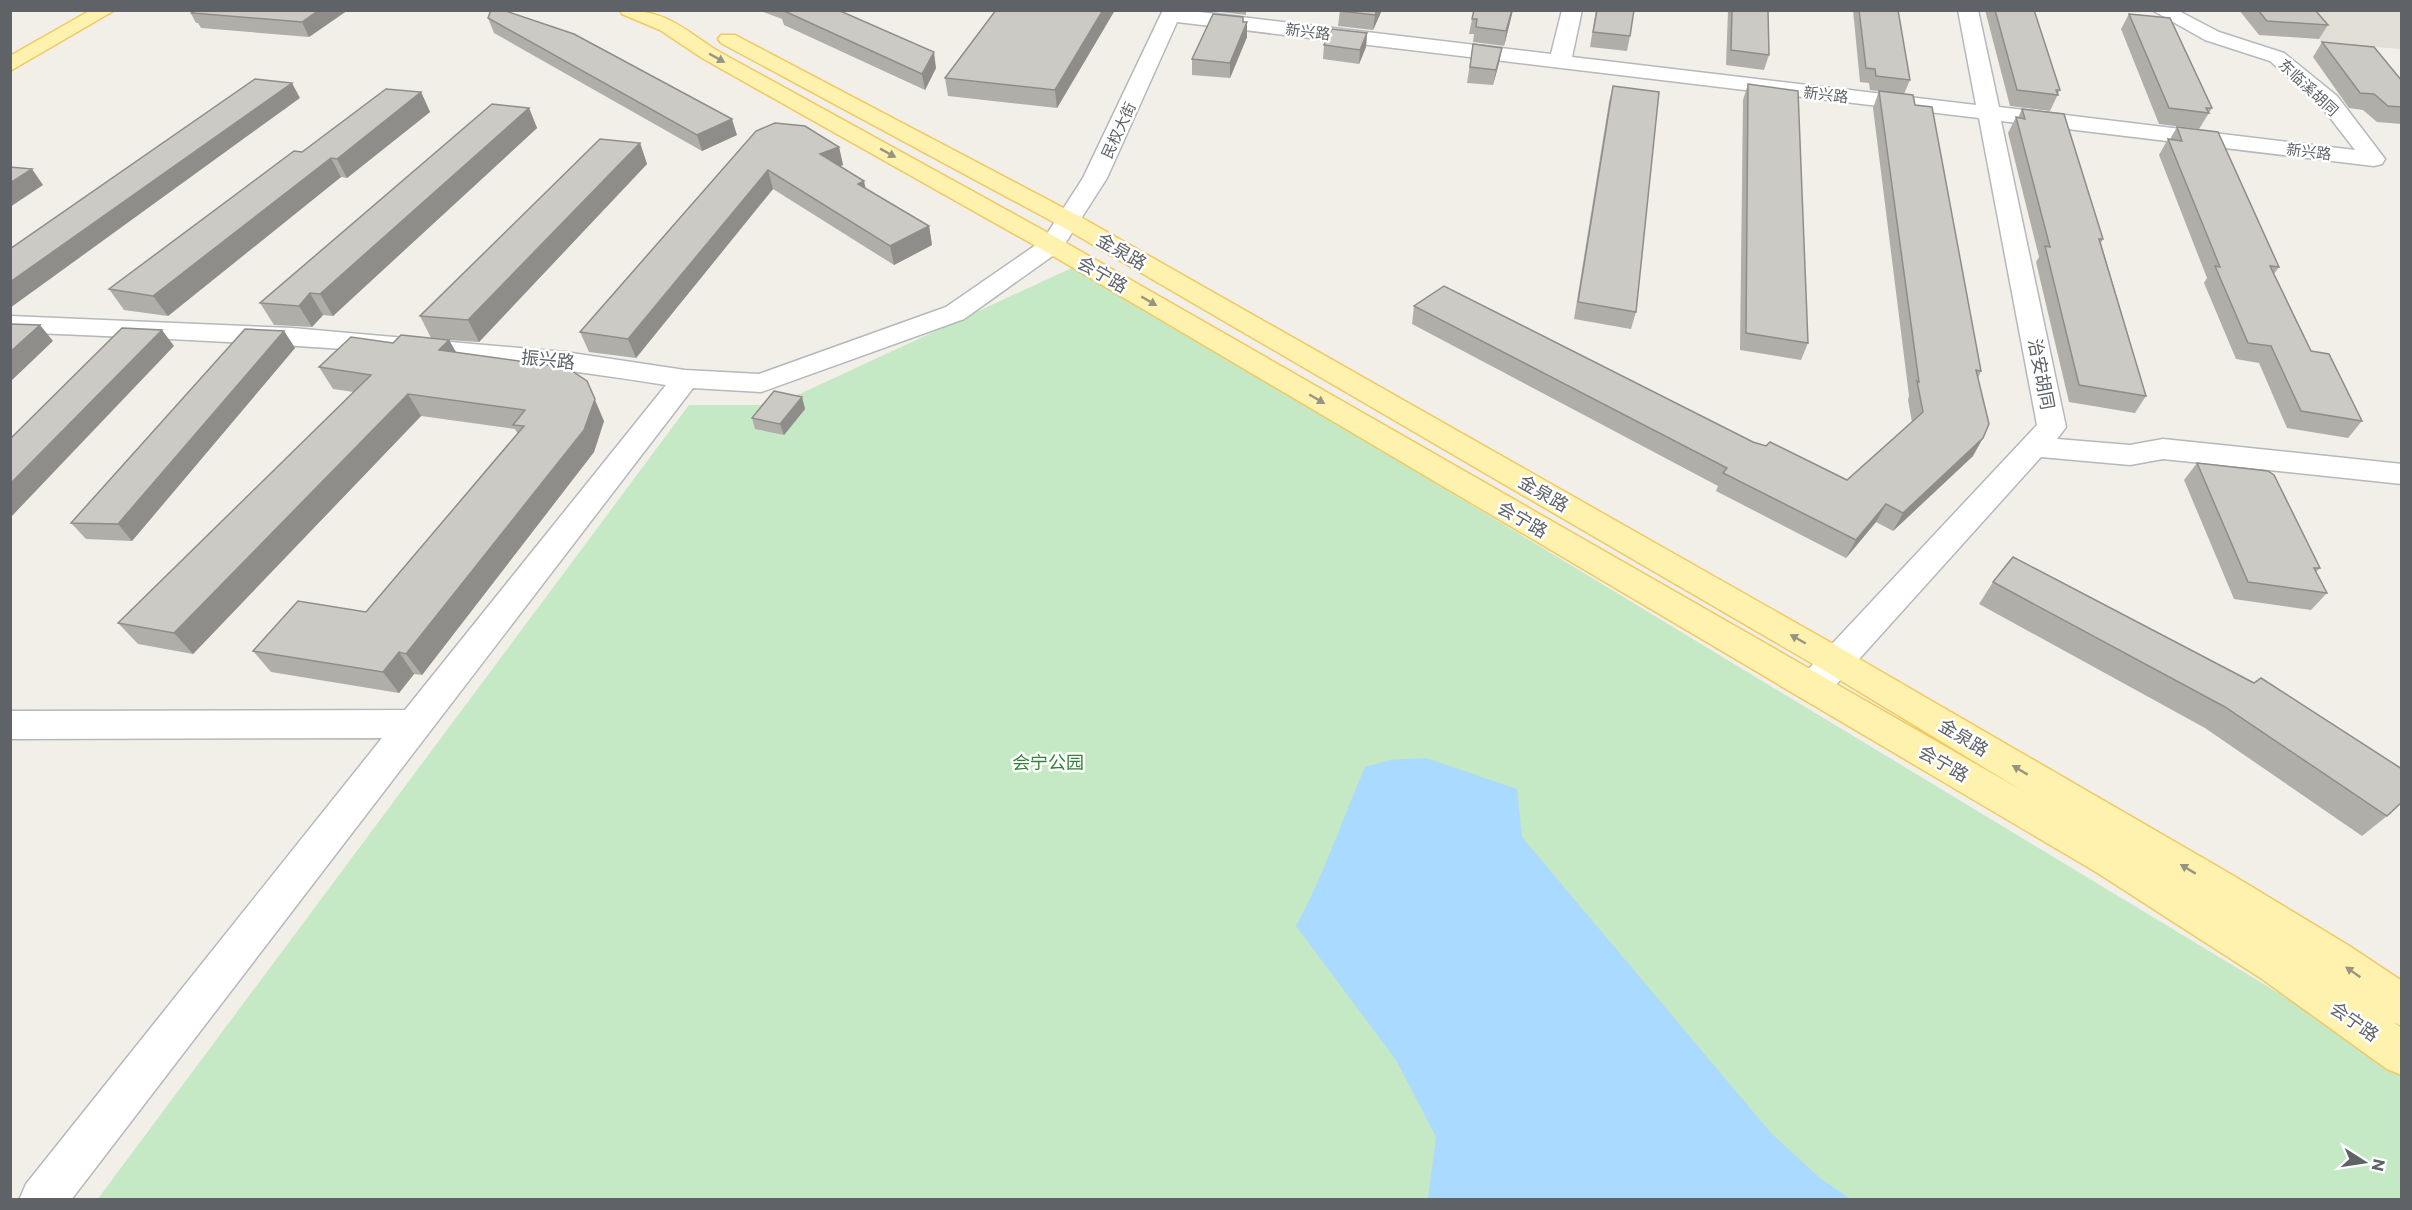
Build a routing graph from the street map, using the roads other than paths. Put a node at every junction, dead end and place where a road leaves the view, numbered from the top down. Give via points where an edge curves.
1 (83, 10) edge
2 (106, 10) edge
3 (629, 10) edge
4 (669, 10) edge
5 (1572, 10) edge
6 (1968, 10) edge
7 (2161, 10) edge
8 (1172, 13) edge
9 (1291, 20) edge
10 (10, 52) edge
11 (1560, 62) junction
12 (10, 65) edge
13 (1991, 114) junction
14 (2374, 159) joint
15 (1060, 232) junction
16 (10, 324) edge
17 (685, 379) junction
18 (2034, 447) junction
19 (2402, 474) edge
20 (1837, 662) junction
21 (1813, 687) junction
22 (414, 724) junction
23 (10, 725) edge
24 (2402, 1006) edge
25 (2402, 1054) edge
26 (42, 1200) edge

1 - 10 main road
2 - 12 main road
3 -> 15 main road, 会宁路 via 667,26 709,54
4 - 15 main road, 金泉路 via 707,27
5 - 11 street
6 - 13 street, 治安胡同
7 - 14 street, 东临溪胡同 via 2212,36 2277,57 2329,101
8 - 9 street, 新兴路
8 - 15 street, 民权大街 via 1095,178
9 - 11 street, 新兴路
11 - 13 street, 新兴路
13 - 14 street, 新兴路
13 - 18 street, 治安胡同 via 2052,427
15 - 17 street, 振兴路 via 955,313 761,383
20 -> 15 main road, 金泉路
15 -> 21 main road, 会宁路
16 - 17 street, 振兴路 via 292,336 565,360
17 - 22 street
18 - 19 street via 2130,455 2163,449
18 - 20 street, 治安胡同
20 - 21 street, 治安胡同
24 -> 20 main road, 金泉路 via 2220,888
21 - 25 main road, 会宁路 via 2120,866 2277,966
22 - 23 street
22 - 26 street

